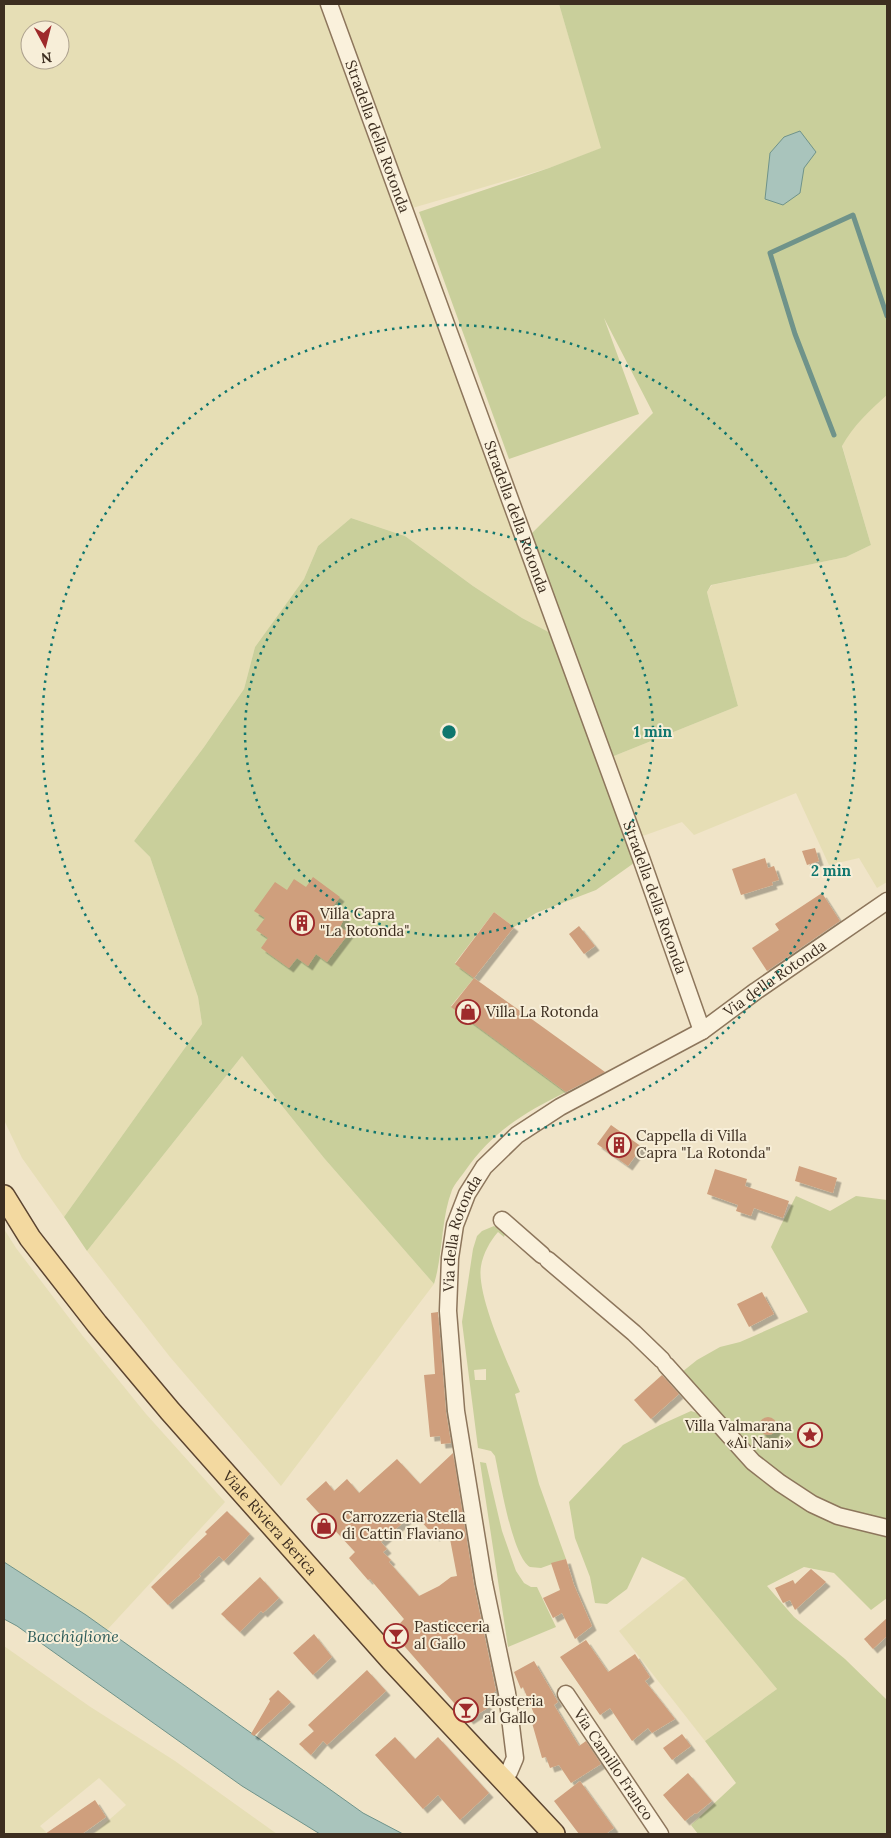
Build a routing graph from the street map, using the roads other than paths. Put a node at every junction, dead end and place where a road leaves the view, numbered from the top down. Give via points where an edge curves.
1 (329, 4) edge
2 (887, 901) edge
3 (702, 1031) junction
4 (4, 1196) edge
5 (502, 1220) dead end
6 (887, 1528) edge
7 (566, 1694) dead end
8 (503, 1778) junction
9 (554, 1834) edge
10 (660, 1834) edge

1 - 3 street, Stradella della Rotonda
2 - 3 street, Via della Rotonda via 734,1016
3 - 8 street, Via della Rotonda via 560,1107 517,1135 484,1167 467,1194 455,1225 448,1311 456,1411 484,1583 507,1694 515,1758
4 - 8 main road, Viale Riviera Berica via 30,1238 170,1411 390,1660
5 - 6 street via 634,1333 753,1462 812,1504 838,1516
7 - 10 street, Via Camillo Franco
8 - 9 main road, Viale Riviera Berica

